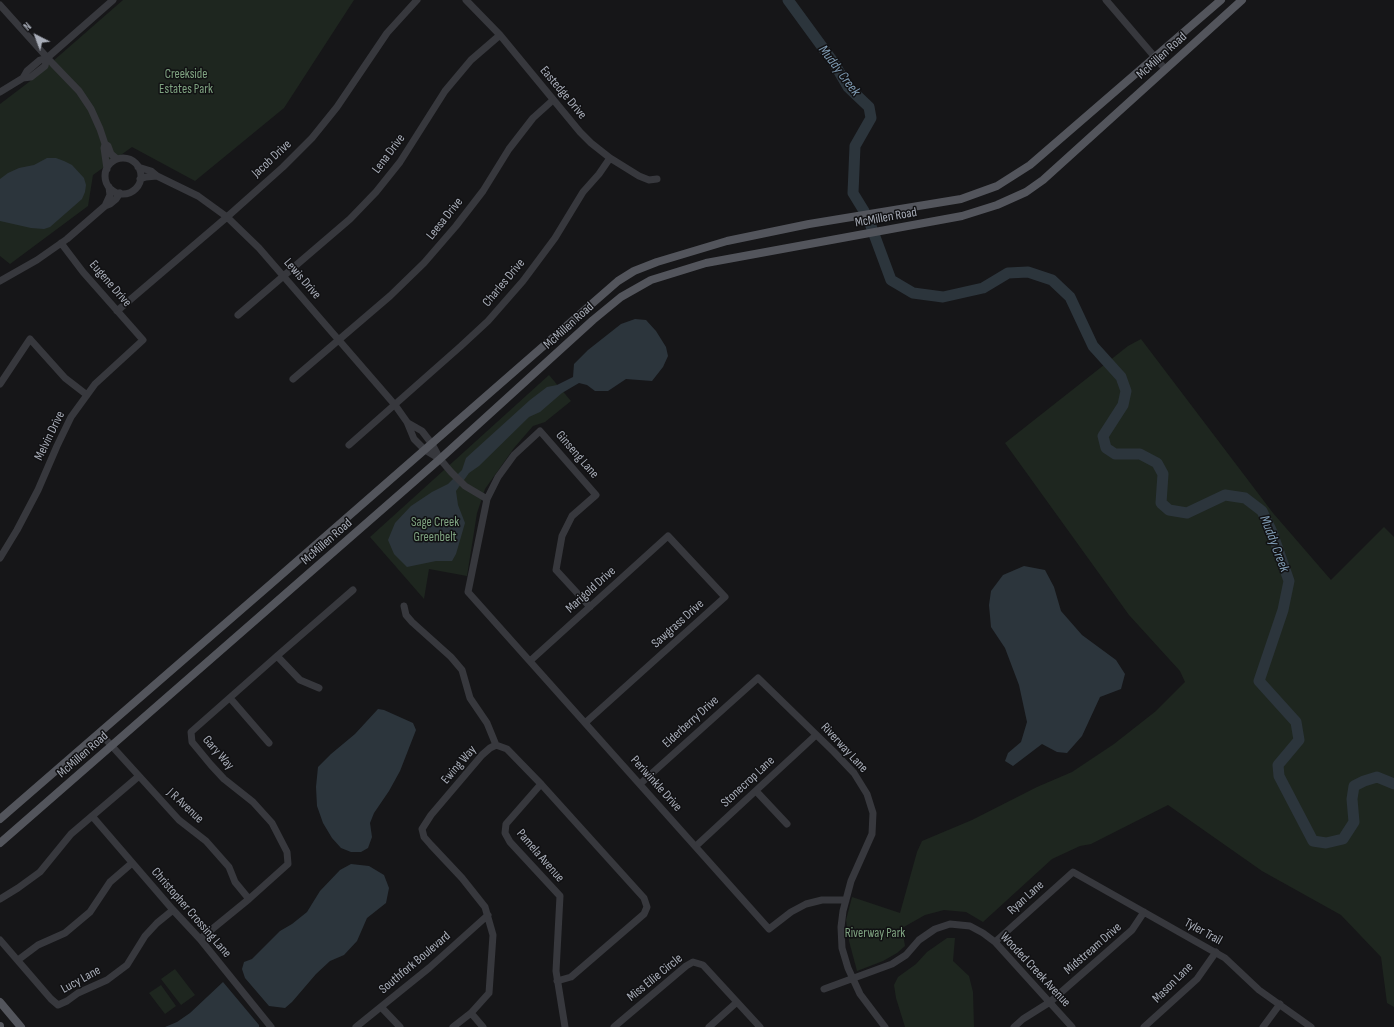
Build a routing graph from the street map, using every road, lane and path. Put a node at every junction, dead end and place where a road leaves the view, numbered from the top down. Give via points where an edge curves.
1 (113, 0) edge
2 (417, 0) edge
3 (466, 0) edge
4 (1106, 0) edge
5 (1221, 0) edge
6 (1242, 0) edge
7 (0, 5) edge
8 (500, 35) junction
9 (47, 58) junction
10 (1156, 58) junction
11 (1165, 69) junction
12 (0, 92) edge
13 (554, 100) junction
14 (105, 144) junction
15 (610, 158) junction
16 (117, 159) junction
17 (138, 167) junction
18 (107, 169) junction
19 (157, 176) junction
20 (140, 179) junction
21 (657, 179) dead end
22 (109, 187) junction
23 (120, 193) junction
24 (105, 206) junction
25 (227, 217) junction
26 (61, 243) junction
27 (284, 276) junction
28 (0, 281) edge
29 (117, 312) junction
30 (238, 315) dead end
31 (143, 340) joint
32 (339, 340) junction
33 (293, 379) dead end
34 (0, 384) edge
35 (87, 395) junction
36 (395, 405) junction
37 (407, 422) junction
38 (350, 444) dead end
39 (432, 444) junction
40 (424, 450) junction
41 (440, 459) junction
42 (487, 499) junction
43 (668, 536) joint
44 (0, 558) edge
45 (353, 590) dead end
46 (404, 606) dead end
47 (590, 607) junction
48 (277, 656) junction
49 (530, 661) junction
50 (758, 678) joint
51 (320, 688) dead end
52 (230, 698) junction
53 (585, 723) junction
54 (100, 733) junction
55 (816, 735) junction
56 (269, 743) dead end
57 (496, 745) junction
58 (112, 746) junction
59 (140, 776) junction
60 (541, 784) junction
61 (640, 784) junction
62 (756, 791) junction
63 (92, 816) junction
64 (0, 819) edge
65 (787, 824) dead end
66 (0, 843) edge
67 (696, 846) junction
68 (132, 863) junction
69 (1073, 872) joint
70 (0, 899) edge
71 (250, 899) junction
72 (846, 900) junction
73 (172, 910) junction
74 (1144, 912) junction
75 (488, 915) junction
76 (200, 939) junction
77 (0, 940) edge
78 (995, 942) junction
79 (1216, 952) junction
80 (18, 960) junction
81 (853, 979) junction
82 (557, 981) junction
83 (824, 989) dead end
84 (0, 1002) edge
85 (738, 1002) junction
86 (1050, 1002) junction
87 (1280, 1004) junction
88 (381, 1007) junction
89 (470, 1013) junction
90 (21, 1027) edge
91 (271, 1027) edge
92 (356, 1027) edge
93 (400, 1027) edge
94 (453, 1027) edge
95 (483, 1027) edge
96 (565, 1027) edge
97 (614, 1027) edge
98 (709, 1027) edge
99 (760, 1027) edge
100 (885, 1027) edge
101 (1014, 1027) edge
102 (1072, 1027) edge
103 (1144, 1027) edge
104 (1263, 1027) edge
105 (1311, 1027) edge

1 - 9 street
2 - 25 street, Jacob Drive via 387,33 337,107 312,138
3 - 8 street, Eastedge Drive
4 - 10 street
5 - 10 main road, McMillen Road
6 - 11 main road, McMillen Road
7 - 9 street
8 - 13 street, Eastedge Drive
8 - 27 street, Lena Drive via 471,60 450,86 400,162 376,192
9 - 12 street via 40,60 23,78
9 - 14 street via 79,91 100,129
10 - 11 street
10 - 39 main road, McMillen Road via 1030,165 997,186 961,199 809,224 727,241 634,271 598,297
11 - 41 main road, McMillen Road via 1037,186 997,205 962,216 706,263 651,280 621,297 593,320
13 - 15 street, Eastedge Drive via 580,132
13 - 32 street, Leesa Drive via 532,118 465,214 424,263
14 - 16 street
14 - 18 street
15 - 21 street, Eastedge Drive via 640,176 650,180
15 - 36 street, Charles Drive via 583,192 554,238 522,281 488,321
16 - 17 street via 128,159
16 - 18 street
17 - 19 street, Lewis Drive
17 - 20 street
18 - 22 street via 105,174
19 - 20 street
19 - 25 street, Lewis Drive via 198,196
20 - 23 street via 133,191
22 - 23 street
22 - 24 street via 110,195
23 - 24 street
24 - 26 street
25 - 27 street, Lewis Drive
25 - 29 street, Jacob Drive
26 - 28 street
26 - 29 street, Eugene Drive
27 - 30 street, Lena Drive
27 - 32 street, Lewis Drive
29 - 31 street, Eugene Drive
31 - 35 street, Melvin Drive
32 - 33 street, Leesa Drive
32 - 36 street, Lewis Drive
34 - 35 street via 30,339 65,378
35 - 44 street, Melvin Drive via 71,417 38,490
36 - 37 street, Lewis Drive
36 - 38 street, Charles Drive
37 - 39 street, Lewis Drive via 422,431
37 - 40 street, Lewis Drive via 414,439
39 - 40 main road, McMillen Road
39 - 41 street, Lewis Drive
40 - 41 street, Lewis Drive
40 - 54 main road, McMillen Road
41 - 42 street, Lewis Drive via 465,486
41 - 58 main road, McMillen Road
42 - 47 street, Ginseng Lane via 514,454 540,431 596,495 572,516 562,536 556,570
42 - 49 street, Periwinkle Drive via 468,592
43 - 47 street, Marigold Drive
43 - 53 street, Sawgrass Drive via 725,597
45 - 48 street, Gary Way
46 - 57 street via 406,615 412,622 462,670 470,698 487,723
47 - 49 street, Marigold Drive
48 - 51 street via 300,680
48 - 52 street, Gary Way
49 - 53 street, Periwinkle Drive
50 - 55 street, Riverway Lane
50 - 61 street, Elderberry Drive
52 - 56 street
52 - 71 street, Gary Way via 191,732 191,737 192,742 224,779 265,814 287,852 288,864
53 - 61 street, Periwinkle Drive
54 - 58 street, J R Avenue
54 - 64 main road, McMillen Road
55 - 62 street, Stonecrop Lane
55 - 72 street, Riverway Lane via 854,773 867,794 873,813 872,834 851,881
57 - 60 street, Ewing Way via 507,749
57 - 75 street, Ewing Way via 482,755 422,829 424,837 477,896
58 - 59 street, J R Avenue
58 - 66 main road, McMillen Road
59 - 63 street
59 - 71 street, J R Avenue via 179,820 206,841 229,867 235,882
60 - 82 street, Pamela Avenue via 506,824 505,833 510,842 560,896
60 - 82 street, Ewing Way via 644,898 647,907 644,914 571,978
61 - 67 street, Periwinkle Drive
62 - 65 street
62 - 67 street, Stonecrop Lane
63 - 68 street, Christopher Crossing Lane
63 - 70 street via 71,834 40,872
67 - 72 street, Periwinkle Drive via 769,928 806,904 822,900
68 - 73 street, Christopher Crossing Lane
68 - 80 street via 110,882 90,912 65,933 38,945
69 - 74 street, Tyler Trail
69 - 78 street, Ryan Lane
71 - 76 street, Gary Way
72 - 81 street, Riverway Lane via 841,927 842,948
73 - 76 street, Christopher Crossing Lane
73 - 80 street, Lucy Lane via 145,936 127,965 106,980 58,1005
74 - 79 street, Tyler Trail
74 - 86 street, Midstream Drive via 1132,930
75 - 88 street, Southfork Boulevard
75 - 89 street, Ewing Way via 493,935 489,993
76 - 91 street, Christopher Crossing Lane
77 - 80 street, Lucy Lane
78 - 81 street, Wooded Creek Avenue via 970,926 950,924 935,929 919,940 906,955 892,964
78 - 86 street, Wooded Creek Avenue
79 - 87 street, Tyler Trail
79 - 103 street, Mason Lane via 1197,979
81 - 83 street, Wooded Creek Avenue
81 - 100 street, Riverway Lane via 860,994
82 - 96 street, Pamela Avenue
84 - 90 main road
85 - 97 street, Miss Ellie Circle via 703,964 693,962
85 - 98 street
85 - 99 street, Miss Ellie Circle
86 - 101 street, Midstream Drive
86 - 102 street, Wooded Creek Avenue
87 - 104 street
87 - 105 street, Tyler Trail
88 - 92 street, Southfork Boulevard
88 - 93 street
89 - 94 street, Ewing Way
89 - 95 street

